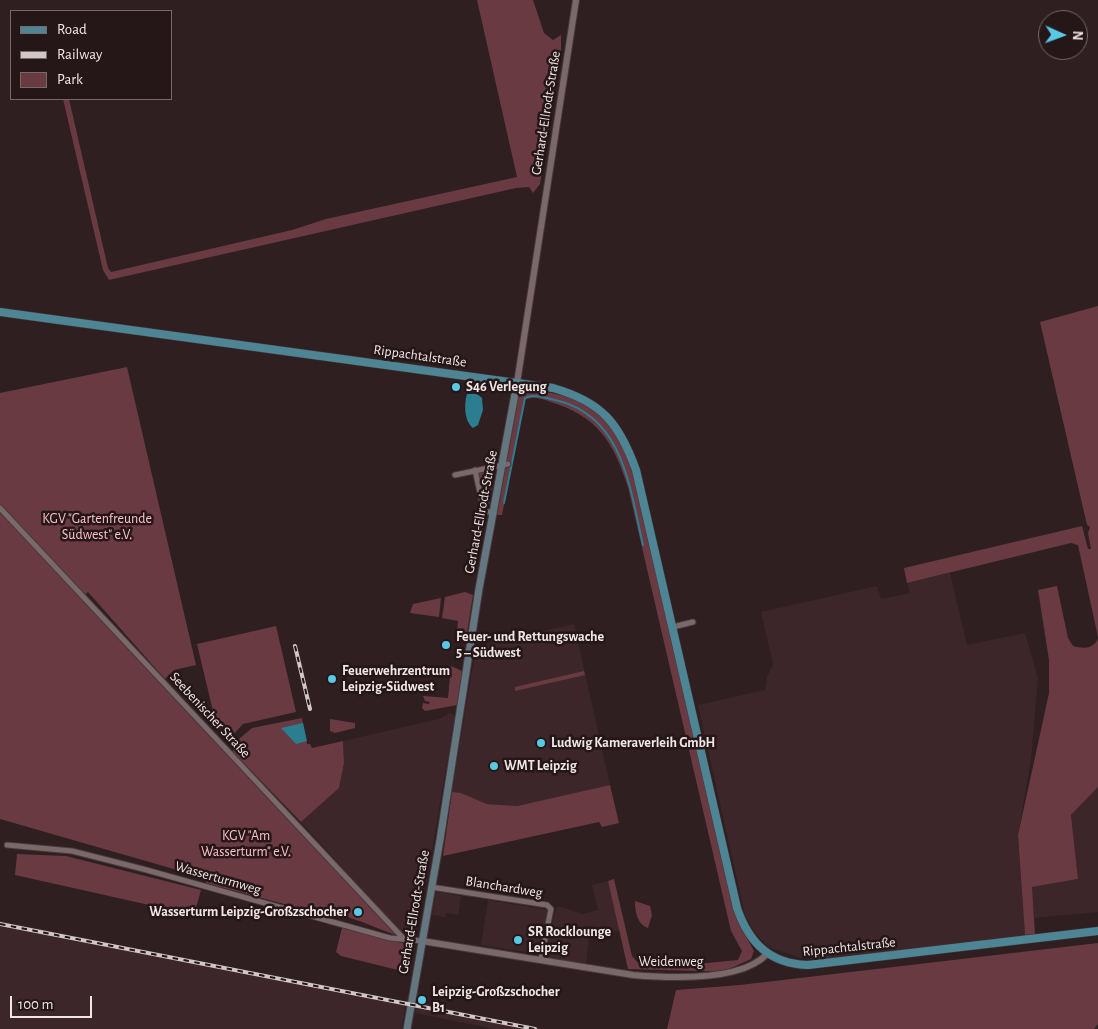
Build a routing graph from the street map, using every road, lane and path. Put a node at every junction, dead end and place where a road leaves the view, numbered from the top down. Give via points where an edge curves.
1 (576, 0) edge
2 (0, 312) edge
3 (517, 383) junction
4 (505, 464) junction
5 (475, 470) junction
6 (455, 474) dead end
7 (0, 508) edge
8 (494, 513) junction
9 (693, 622) dead end
10 (673, 627) junction
11 (7, 845) dead end
12 (431, 887) junction
13 (1098, 931) edge
14 (403, 938) junction
15 (422, 942) junction
16 (766, 954) junction
17 (541, 959) junction
18 (407, 1029) edge

1 - 3 street, Gerhard-Ellrodt-Straße
2 - 3 main road, Rippachtalstraße
3 - 4 main road, Gerhard-Ellrodt-Straße
3 - 10 main road, Rippachtalstraße via 553,388 590,401 609,417 620,432 636,470
4 - 5 street
4 - 8 main road, Gerhard-Ellrodt-Straße
5 - 6 street
5 - 8 street via 484,511
7 - 14 street, Seebenischer Straße
8 - 12 main road, Gerhard-Ellrodt-Straße
9 - 10 street
10 - 16 main road, Rippachtalstraße via 737,908 749,935
11 - 14 street, Wasserturmweg via 72,852 390,938
12 - 15 main road, Gerhard-Ellrodt-Straße
12 - 17 street, Blanchardweg via 547,905 551,909 550,918
13 - 16 main road, Rippachtalstraße via 808,964 786,962
14 - 15 street, Wasserturmweg
15 - 17 street, Weidenweg
15 - 18 main road, Gerhard-Ellrodt-Straße
16 - 17 street, Weidenweg via 754,964 734,972 666,978

